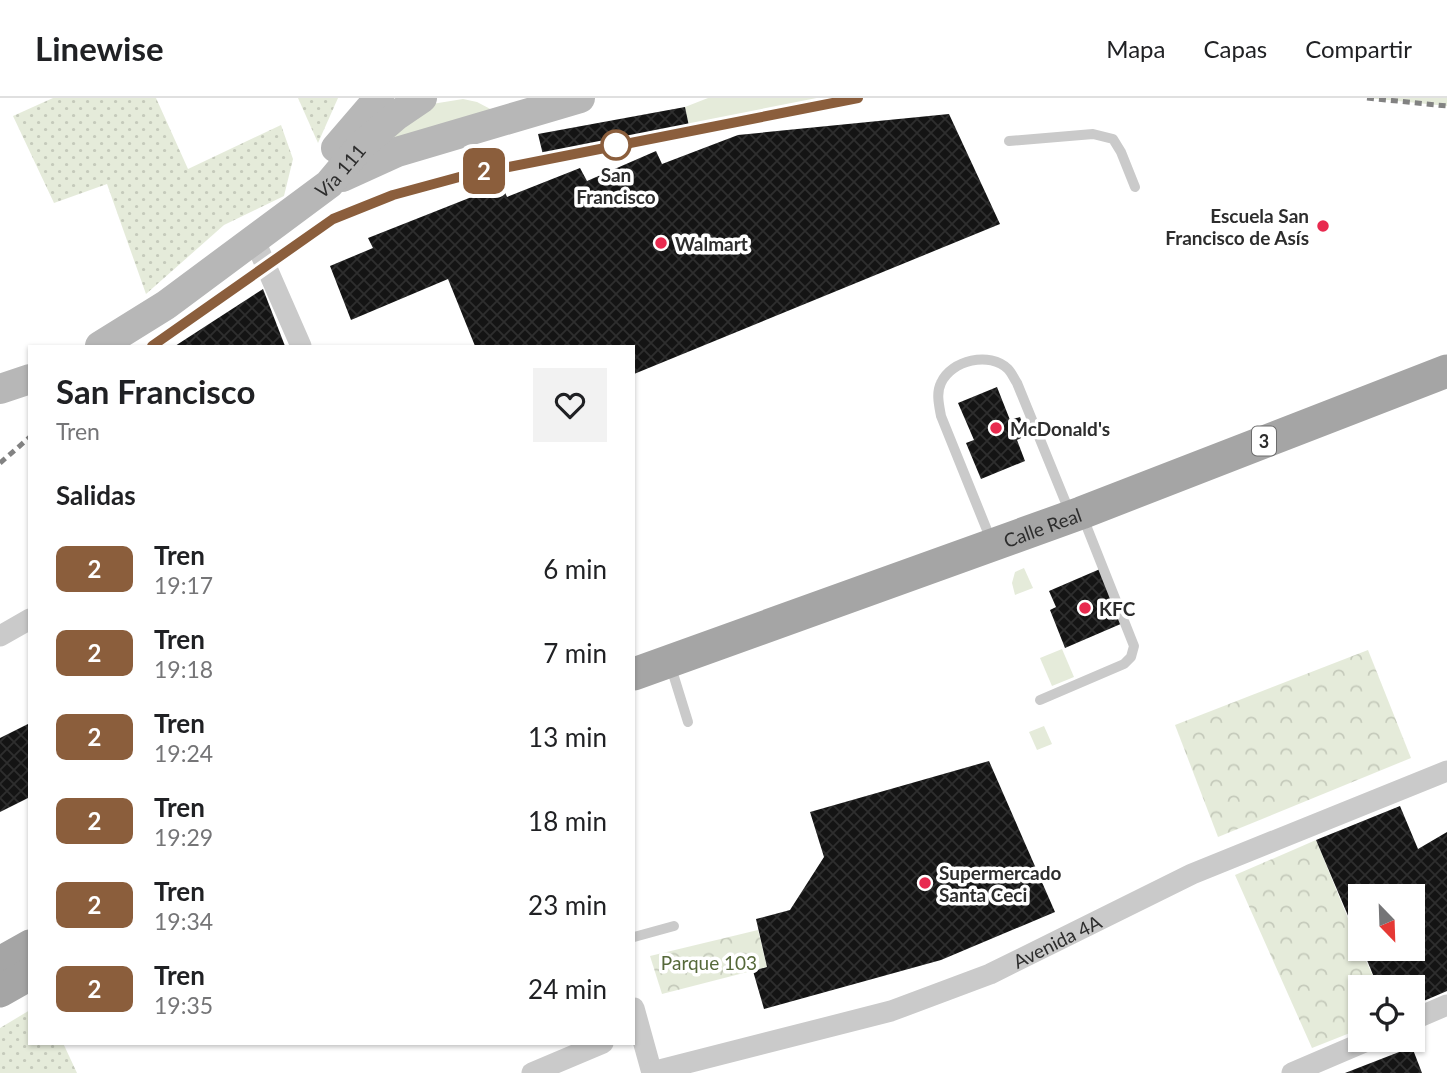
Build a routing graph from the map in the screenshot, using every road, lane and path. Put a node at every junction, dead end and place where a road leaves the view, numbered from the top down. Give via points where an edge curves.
1 (379, 98) edge
2 (422, 98) edge
3 (580, 98) edge
4 (1009, 141) dead end
5 (329, 184) junction
6 (1135, 187) dead end
7 (255, 241) junction
8 (102, 345) edge
9 (301, 345) edge
10 (1447, 372) edge
11 (28, 380) edge
12 (0, 389) edge
13 (1076, 514) junction
14 (993, 544) junction
15 (28, 620) edge
16 (0, 636) edge
17 (669, 662) junction
18 (635, 674) edge
19 (1040, 700) dead end
20 (688, 722) dead end
21 (1447, 771) edge
22 (674, 926) dead end
23 (635, 937) edge
24 (28, 947) edge
25 (0, 963) edge
26 (28, 975) edge
27 (0, 992) edge
28 (1447, 1005) edge
29 (1425, 1014) edge
30 (635, 1022) edge
31 (598, 1045) edge
32 (1348, 1049) edge
33 (652, 1072) edge
34 (532, 1073) edge
35 (1292, 1073) edge

1 - 7 main road, Vía 111
2 - 5 main road, Vía 111 via 362,146
3 - 5 main road via 397,152
4 - 6 lane via 1093,134 1113,139
5 - 7 main road, Vía 111
7 - 8 main road, Vía 111
7 - 9 street
10 - 13 main road, Calle Real / 3
11 - 12 main road
13 - 14 main road, Calle Real / 3
13 - 14 lane via 1008,368 980,358 963,364 940,383 937,397
13 - 19 lane via 1134,646 1125,664
14 - 17 main road, Calle Real / 3
15 - 16 street
17 - 18 main road, Calle Real / 3
17 - 20 lane
21 - 33 street, Avenida 4A via 1192,874 990,974 891,1011
22 - 23 lane
24 - 25 main road
26 - 27 main road
28 - 29 street
30 - 33 street
31 - 34 street
32 - 35 street

